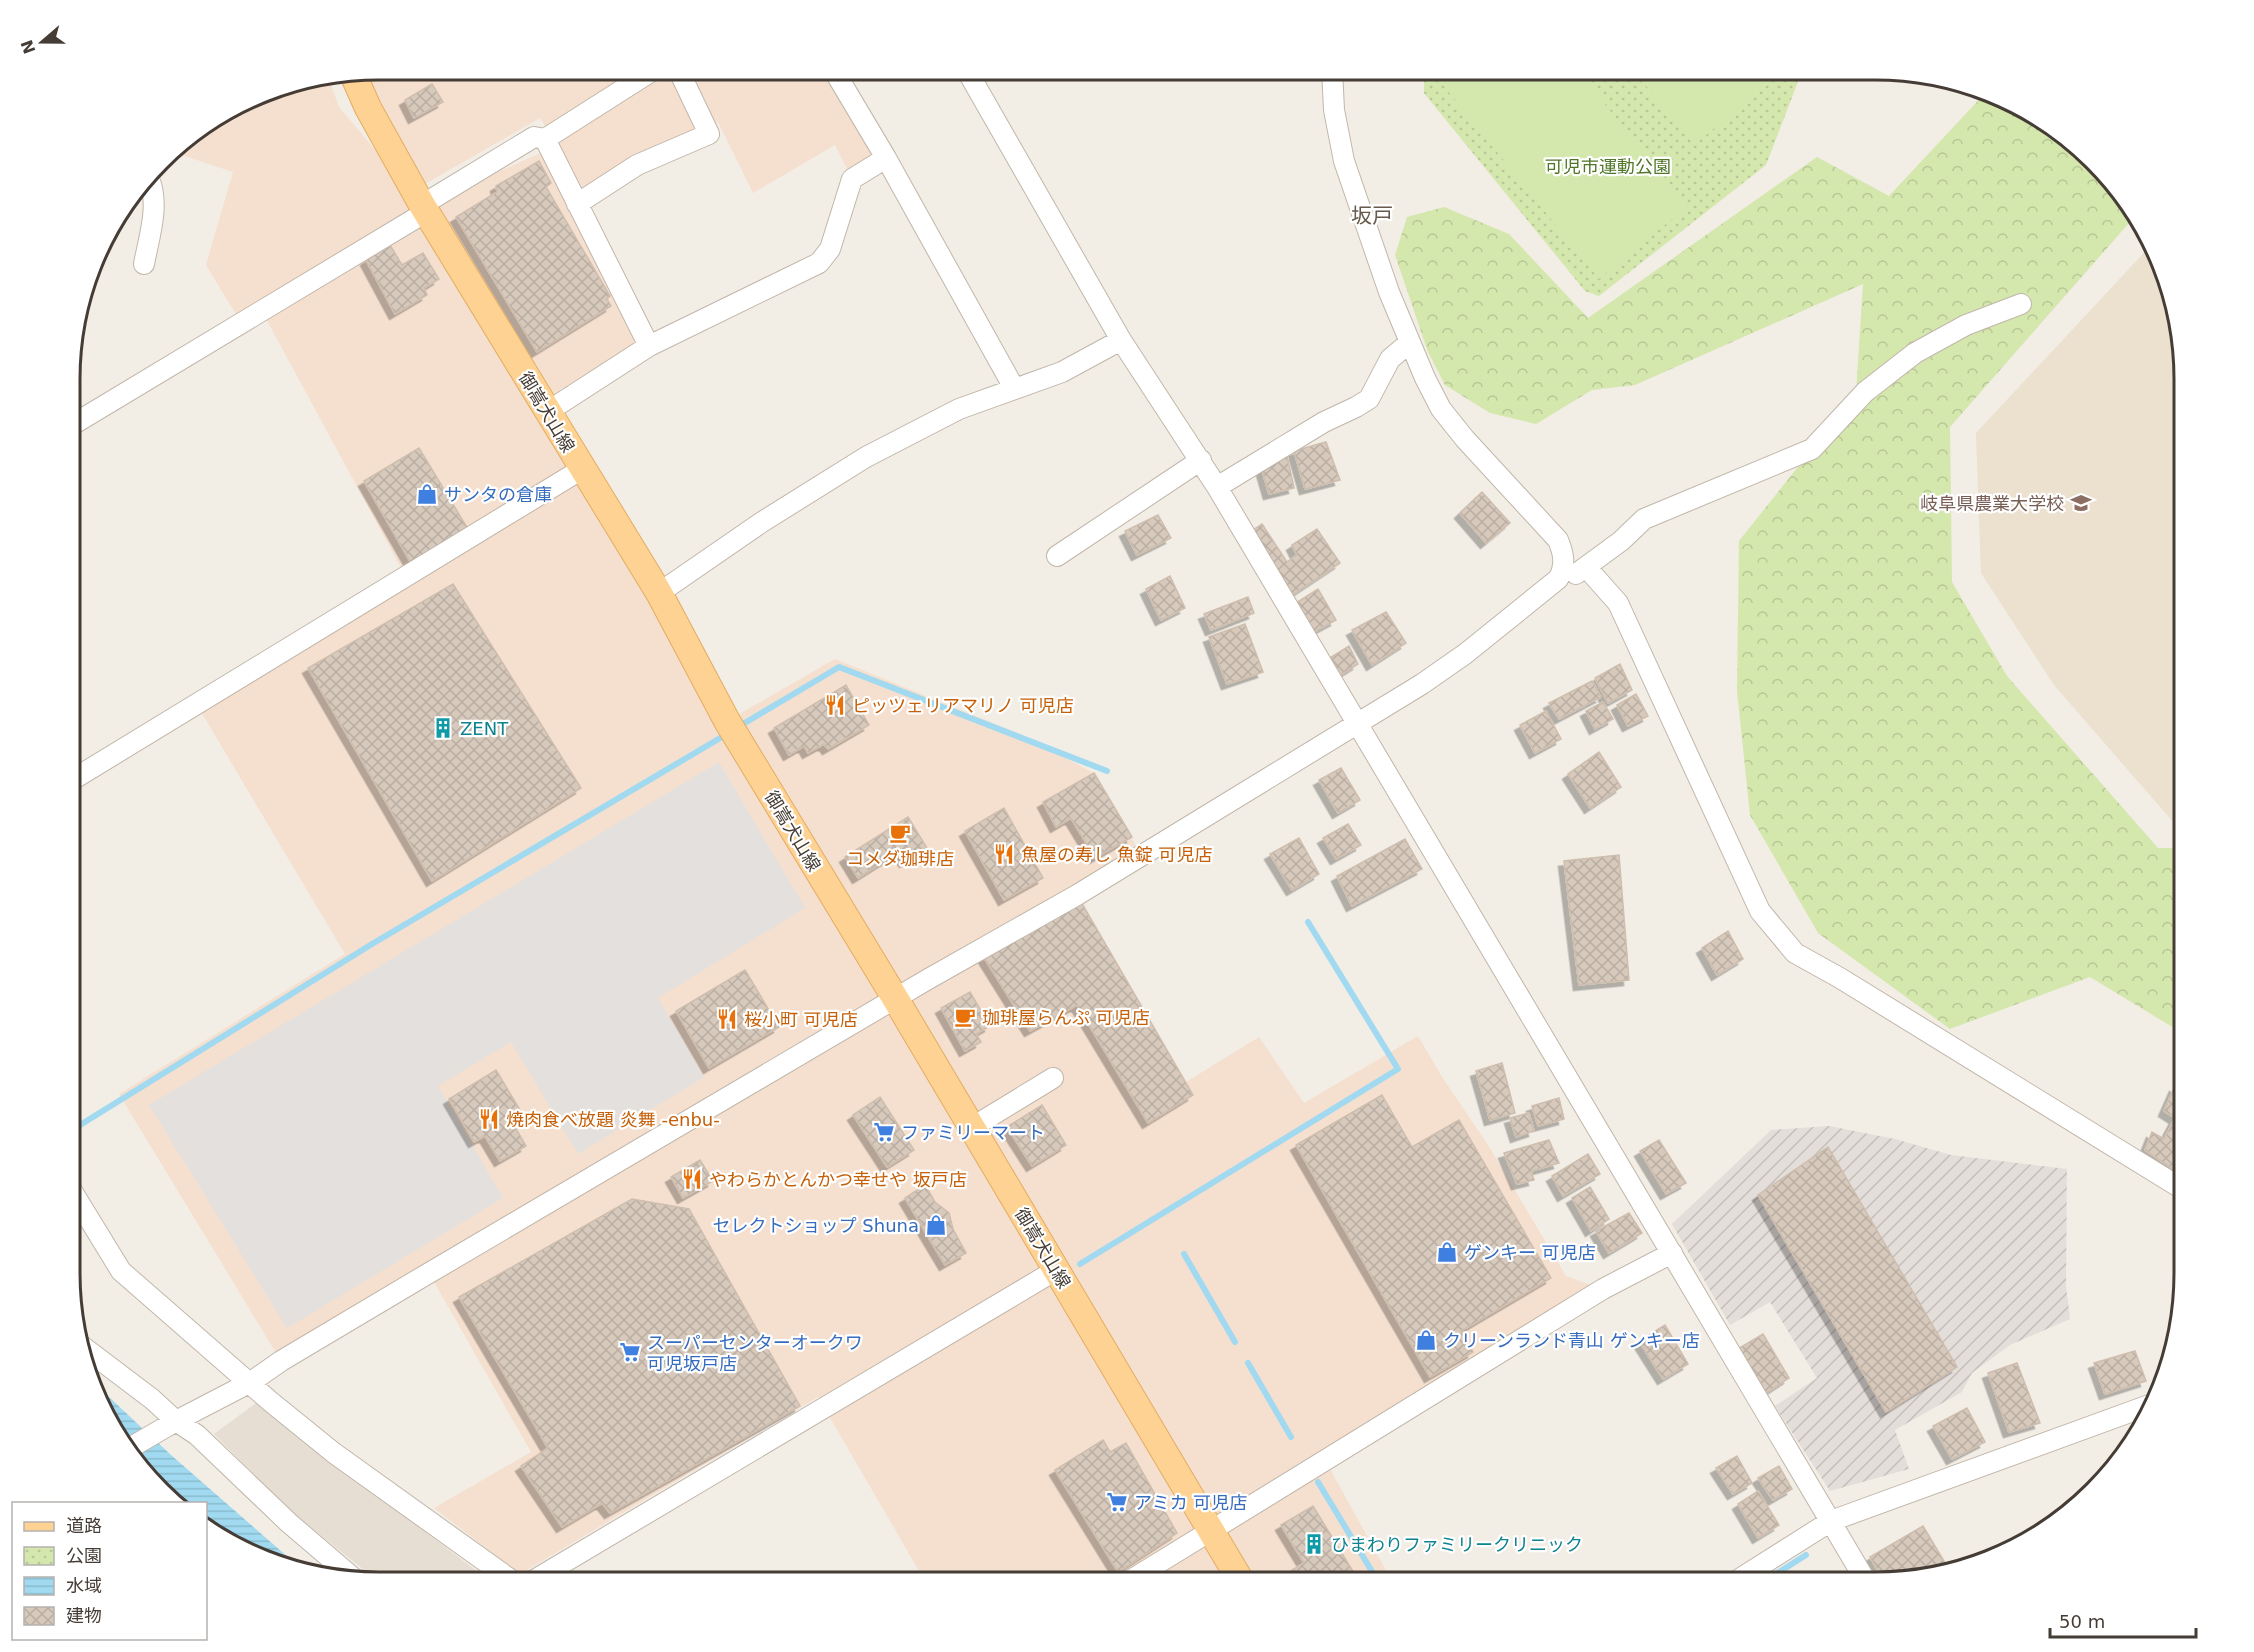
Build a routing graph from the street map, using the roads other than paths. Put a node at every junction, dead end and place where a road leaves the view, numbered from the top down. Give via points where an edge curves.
1 (356, 80) edge
2 (638, 80) edge
3 (683, 80) edge
4 (840, 80) edge
5 (972, 80) edge
6 (1333, 80) edge
7 (544, 139) junction
8 (886, 158) junction
9 (152, 184) edge
10 (577, 204) junction
11 (424, 209) junction
12 (144, 264) dead end
13 (2021, 304) dead end
14 (1121, 340) junction
15 (1409, 343) junction
16 (649, 346) junction
17 (1014, 388) junction
18 (547, 412) junction
19 (80, 420) edge
20 (1201, 460) junction
21 (582, 469) junction
22 (1217, 487) junction
23 (1057, 556) dead end
24 (1586, 567) junction
25 (1563, 572) junction
26 (659, 593) junction
27 (1358, 724) junction
28 (80, 775) edge
29 (895, 998) junction
30 (1053, 1078) dead end
31 (971, 1128) junction
32 (2174, 1184) edge
33 (80, 1204) edge
34 (1672, 1253) junction
35 (1056, 1270) junction
36 (90, 1352) edge
37 (251, 1382) junction
38 (2143, 1407) edge
39 (176, 1421) junction
40 (134, 1446) edge
41 (1831, 1521) junction
42 (1211, 1530) junction
43 (345, 1571) edge
44 (500, 1572) edge
45 (548, 1572) edge
46 (1144, 1572) edge
47 (1236, 1572) edge
48 (1750, 1572) edge
49 (1861, 1572) edge

1 - 11 main road, 御嵩犬山線
2 - 7 street
3 - 10 street via 709,134 637,165
4 - 8 street
5 - 14 street
6 - 15 street via 1344,161
7 - 10 street
7 - 11 street via 534,137
8 - 16 street via 852,179 830,249 819,263
8 - 17 street
9 - 12 street via 154,211
10 - 16 street
11 - 18 main road, 御嵩犬山線
11 - 19 street
13 - 24 street via 1966,325 1915,353 1865,392 1812,449 1644,519
14 - 17 street via 1062,372
14 - 20 street
15 - 22 street via 1390,359 1369,399
15 - 25 street via 1442,409 1558,540 1564,554
16 - 18 street
17 - 26 street via 959,409 866,457
18 - 21 main road, 御嵩犬山線
20 - 22 street
20 - 23 street
21 - 26 main road, 御嵩犬山線
21 - 28 street
22 - 27 street
24 - 25 street via 1575,574
24 - 32 street via 1618,603 1760,911 1795,953
25 - 27 street via 1549,588 1465,654
26 - 29 main road, 御嵩犬山線 via 732,730
27 - 29 street via 1077,895
27 - 34 street
29 - 31 main road, 御嵩犬山線
29 - 37 street
30 - 31 street
31 - 35 main road, 御嵩犬山線
33 - 37 street via 121,1271
34 - 41 street
34 - 42 street via 1603,1289
35 - 42 main road, 御嵩犬山線
35 - 45 street
36 - 39 street
37 - 39 street
37 - 44 street via 334,1453
38 - 41 street
39 - 40 street
39 - 43 street via 197,1435
41 - 48 street
41 - 49 street
42 - 46 street
42 - 47 main road, 御嵩犬山線

